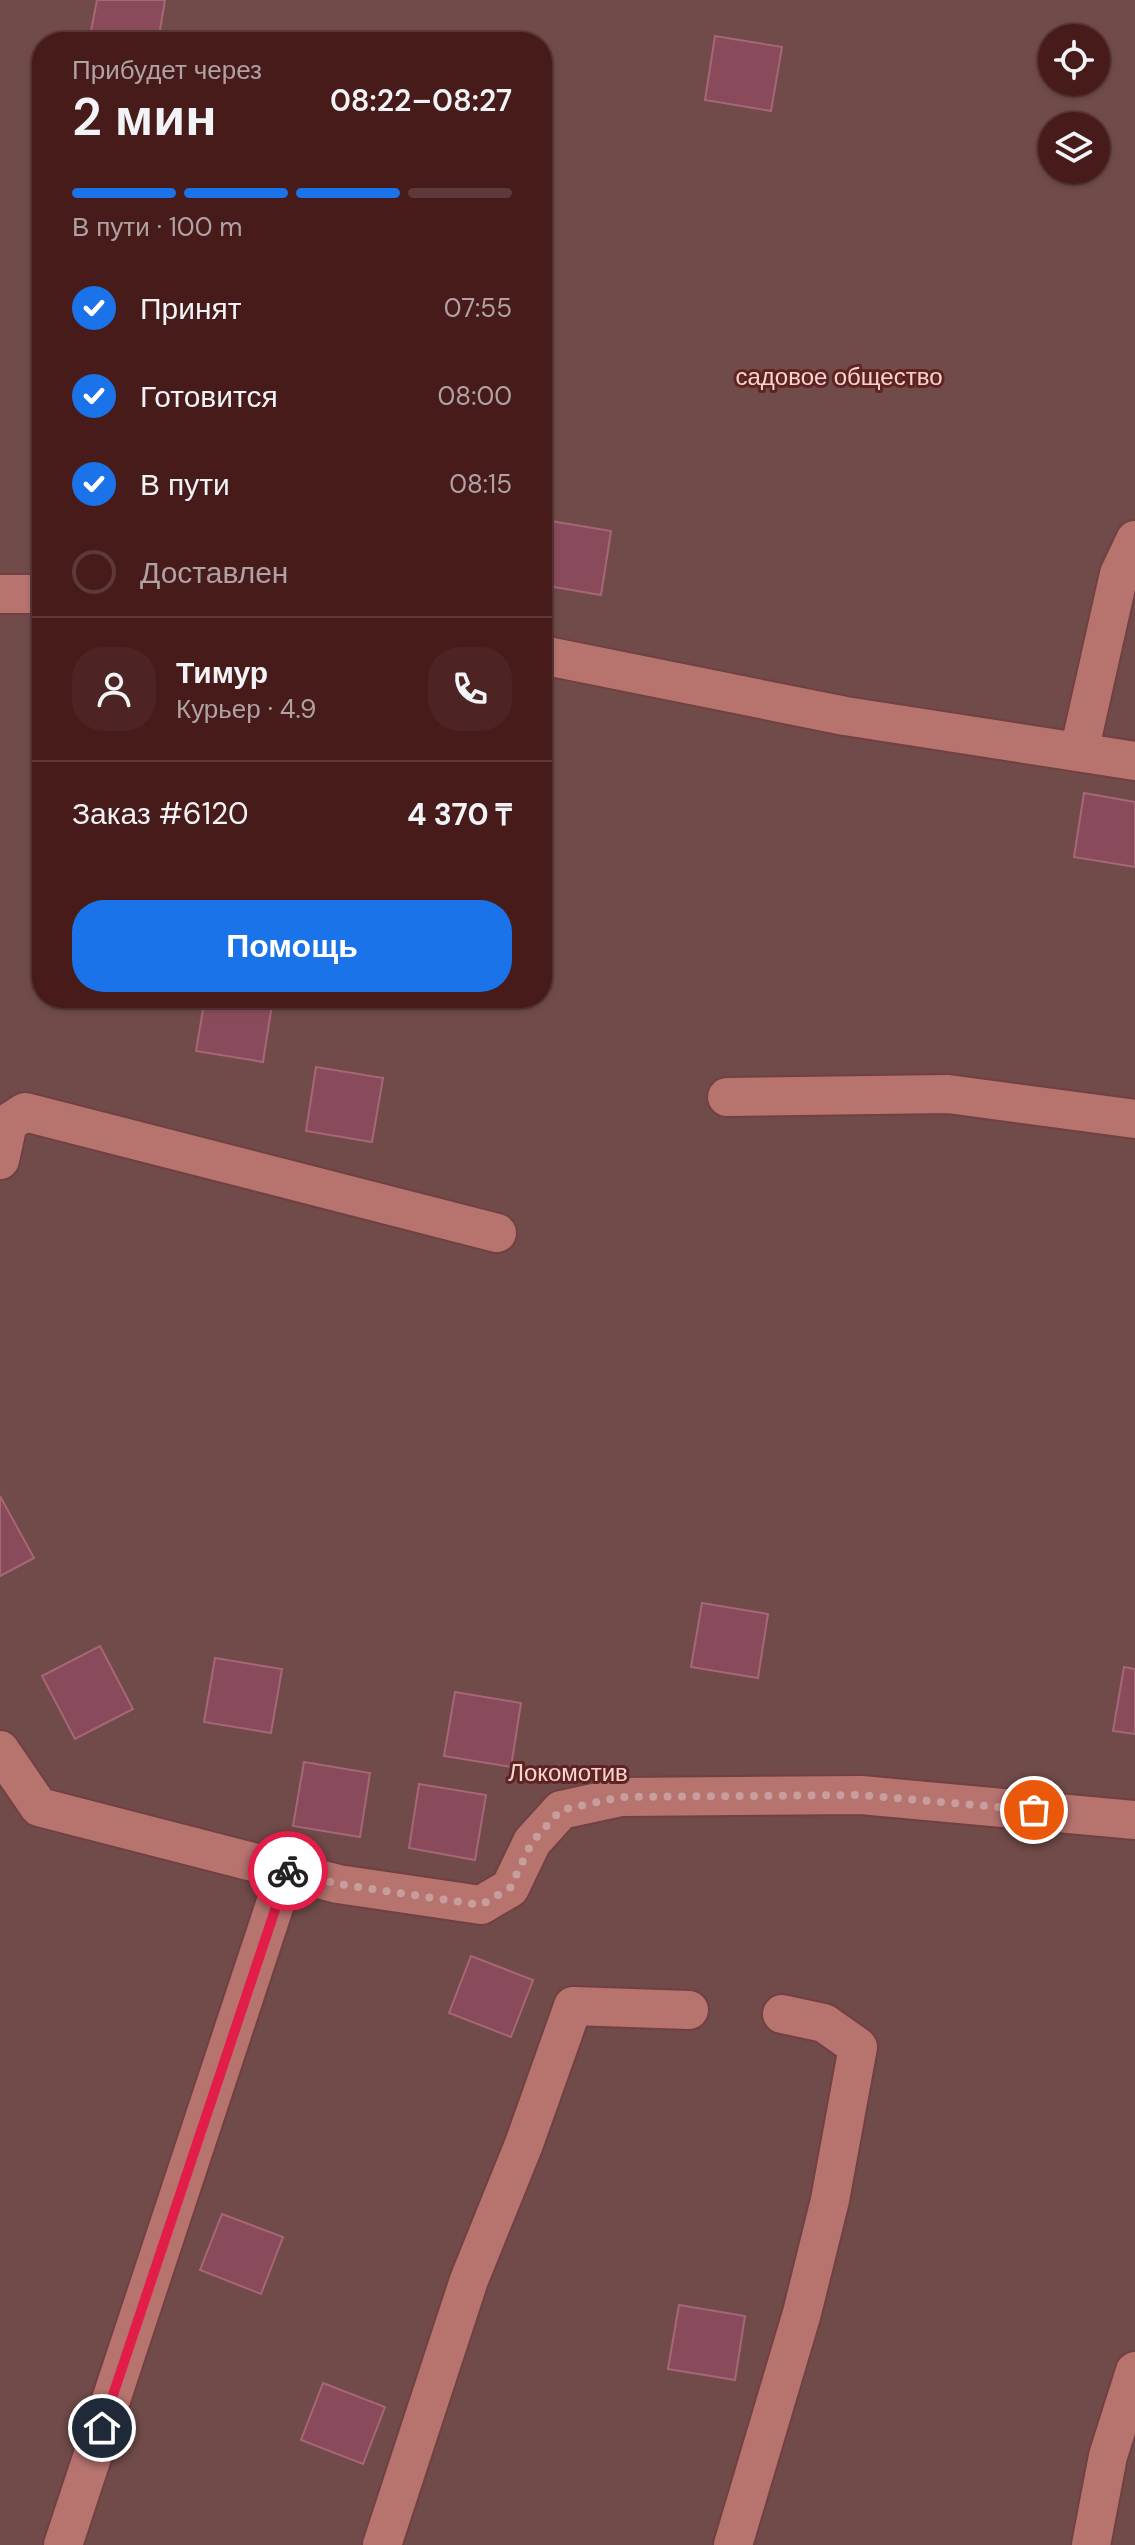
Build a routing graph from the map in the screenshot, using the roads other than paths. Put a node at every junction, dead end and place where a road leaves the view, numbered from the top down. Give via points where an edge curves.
1 (1135, 540) edge
2 (0, 594) edge
3 (32, 594) edge
4 (552, 657) edge
5 (1079, 752) junction
6 (1135, 761) edge
7 (727, 1097) dead end
8 (1135, 1119) edge
9 (0, 1160) edge
10 (497, 1233) dead end
11 (0, 1750) edge
12 (1135, 1820) edge
13 (286, 1871) junction
14 (689, 2010) dead end
15 (782, 2014) dead end
16 (1135, 2371) edge
17 (63, 2545) edge
18 (382, 2545) edge
19 (733, 2545) edge
20 (1091, 2545) edge

1 - 5 street via 1119,574
2 - 3 street
4 - 5 street via 845,716
5 - 6 street
7 - 8 street via 948,1094
9 - 10 street via 8,1123 25,1112
11 - 13 street via 39,1807
12 - 13 street via 861,1795 621,1797 561,1810 532,1842 510,1888 481,1905
13 - 17 street
14 - 18 street via 573,2006 469,2280
15 - 19 street via 824,2023 858,2047 830,2200 802,2313
16 - 20 street via 1108,2456

